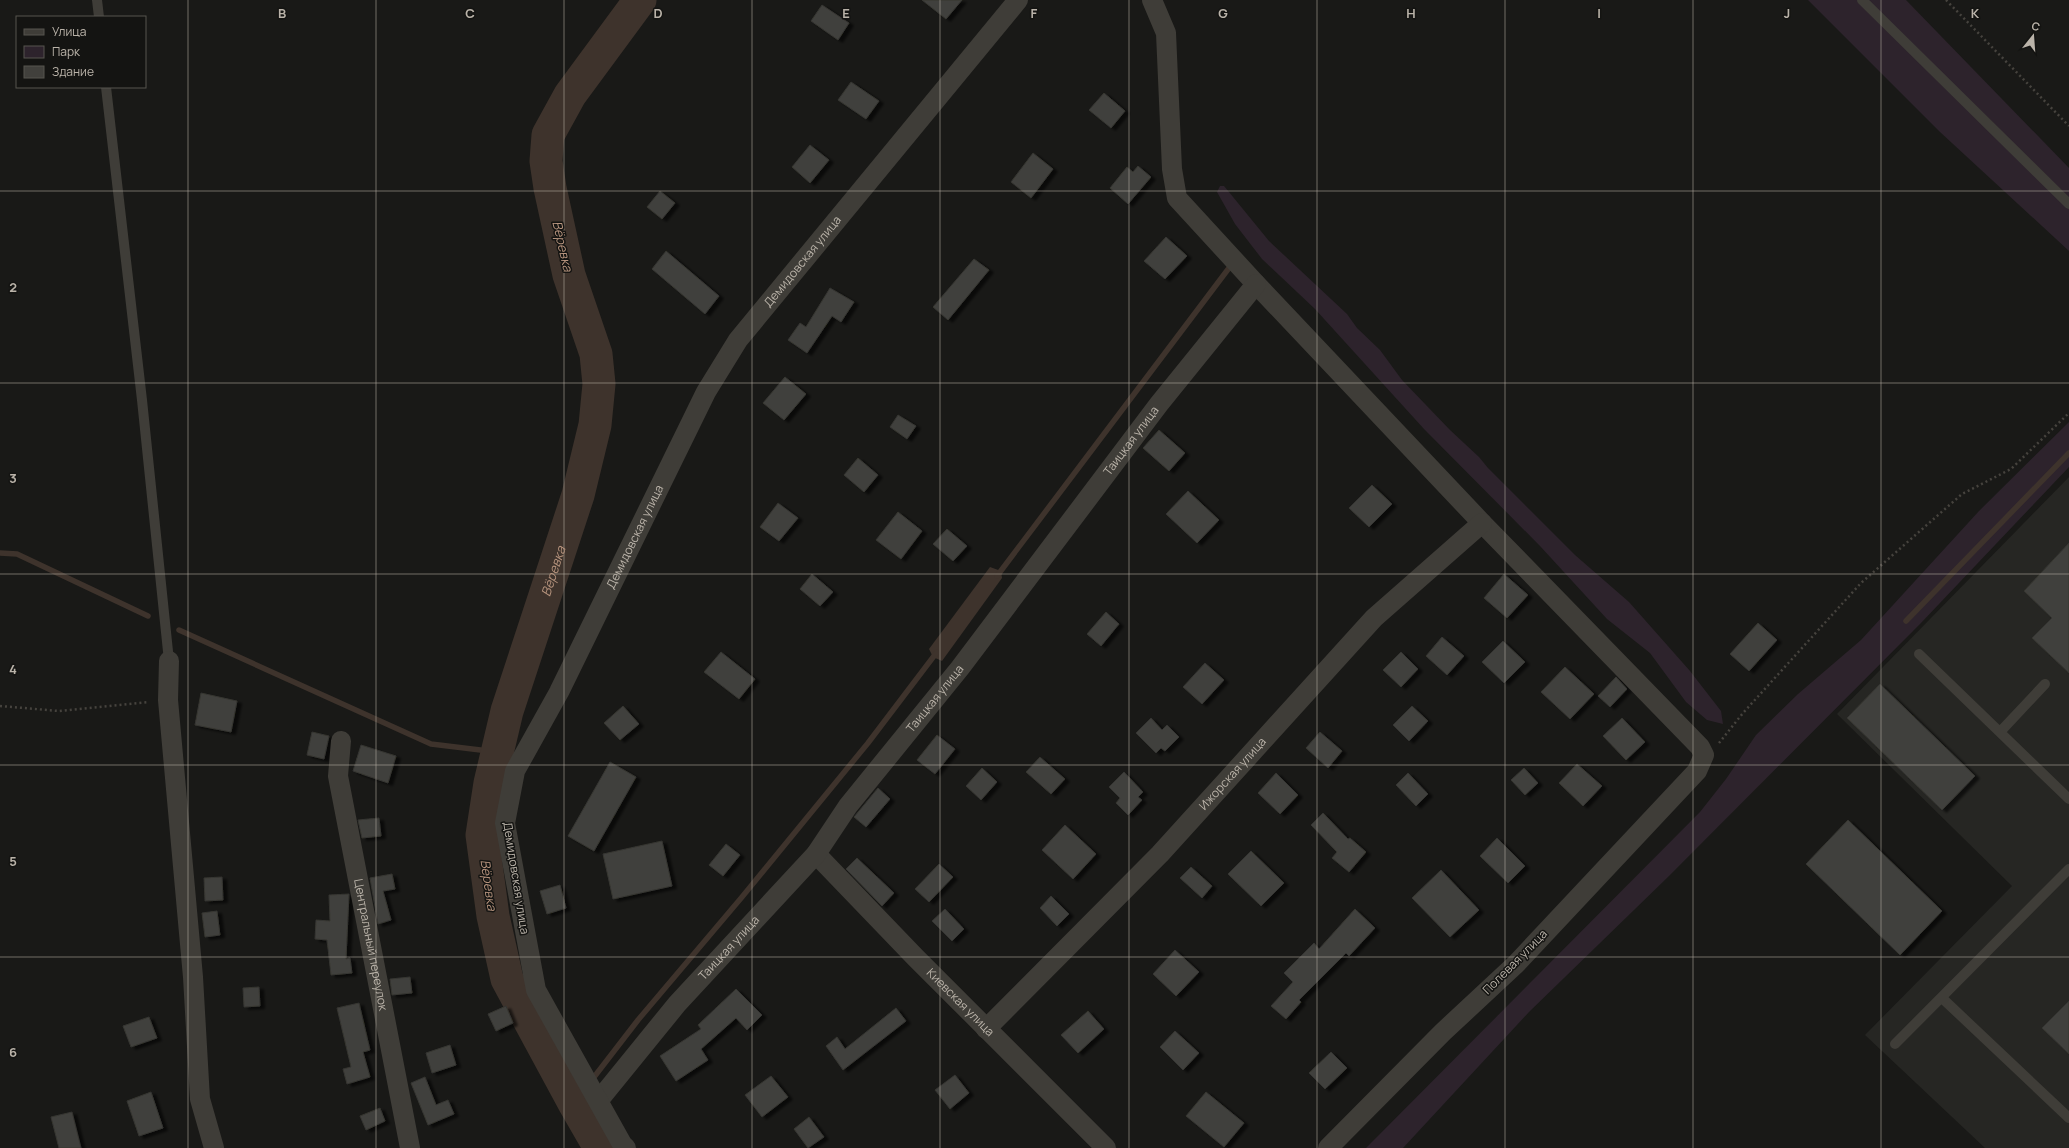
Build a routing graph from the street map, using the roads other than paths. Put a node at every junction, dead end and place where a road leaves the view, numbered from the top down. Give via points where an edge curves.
1 (97, 0) edge
2 (1018, 0) edge
3 (1152, 0) edge
4 (1862, 0) edge
5 (99, 16) edge
6 (106, 88) edge
7 (2069, 204) edge
8 (1256, 284) junction
9 (1482, 523) junction
10 (1919, 654) dead end
11 (169, 661) joint
12 (2045, 684) dead end
13 (2000, 732) junction
14 (341, 741) dead end
15 (2069, 799) edge
16 (816, 854) junction
17 (2069, 869) edge
18 (1942, 998) junction
19 (986, 1029) junction
20 (1896, 1044) dead end
21 (599, 1100) junction
22 (2069, 1118) edge
23 (623, 1147) edge
24 (214, 1148) edge
25 (410, 1148) edge
26 (1106, 1148) edge
27 (1328, 1148) edge

1 - 5 lane
2 - 21 street, Демидовская улица via 738,340 706,392 559,692 515,771 505,823 536,990
3 - 8 street via 1166,33 1172,169 1177,198
4 - 7 lane
6 - 11 lane
8 - 9 street
8 - 16 street, Таицкая улица via 1158,404 960,668 848,806
9 - 19 street, Ижорская улица via 1374,618 1160,854
9 - 27 street, Полевая улица via 1700,747 1704,755 1697,771 1516,964 1442,1032
10 - 13 lane
11 - 24 street via 168,700 193,977 200,1099
12 - 13 lane
13 - 15 lane
14 - 25 street, Центральный переулок via 338,776
16 - 19 street, Киевская улица
16 - 21 street, Таицкая улица via 677,1004
17 - 18 lane
18 - 20 lane
18 - 22 lane
19 - 26 street, Киевская улица
21 - 23 street, Демидовская улица

